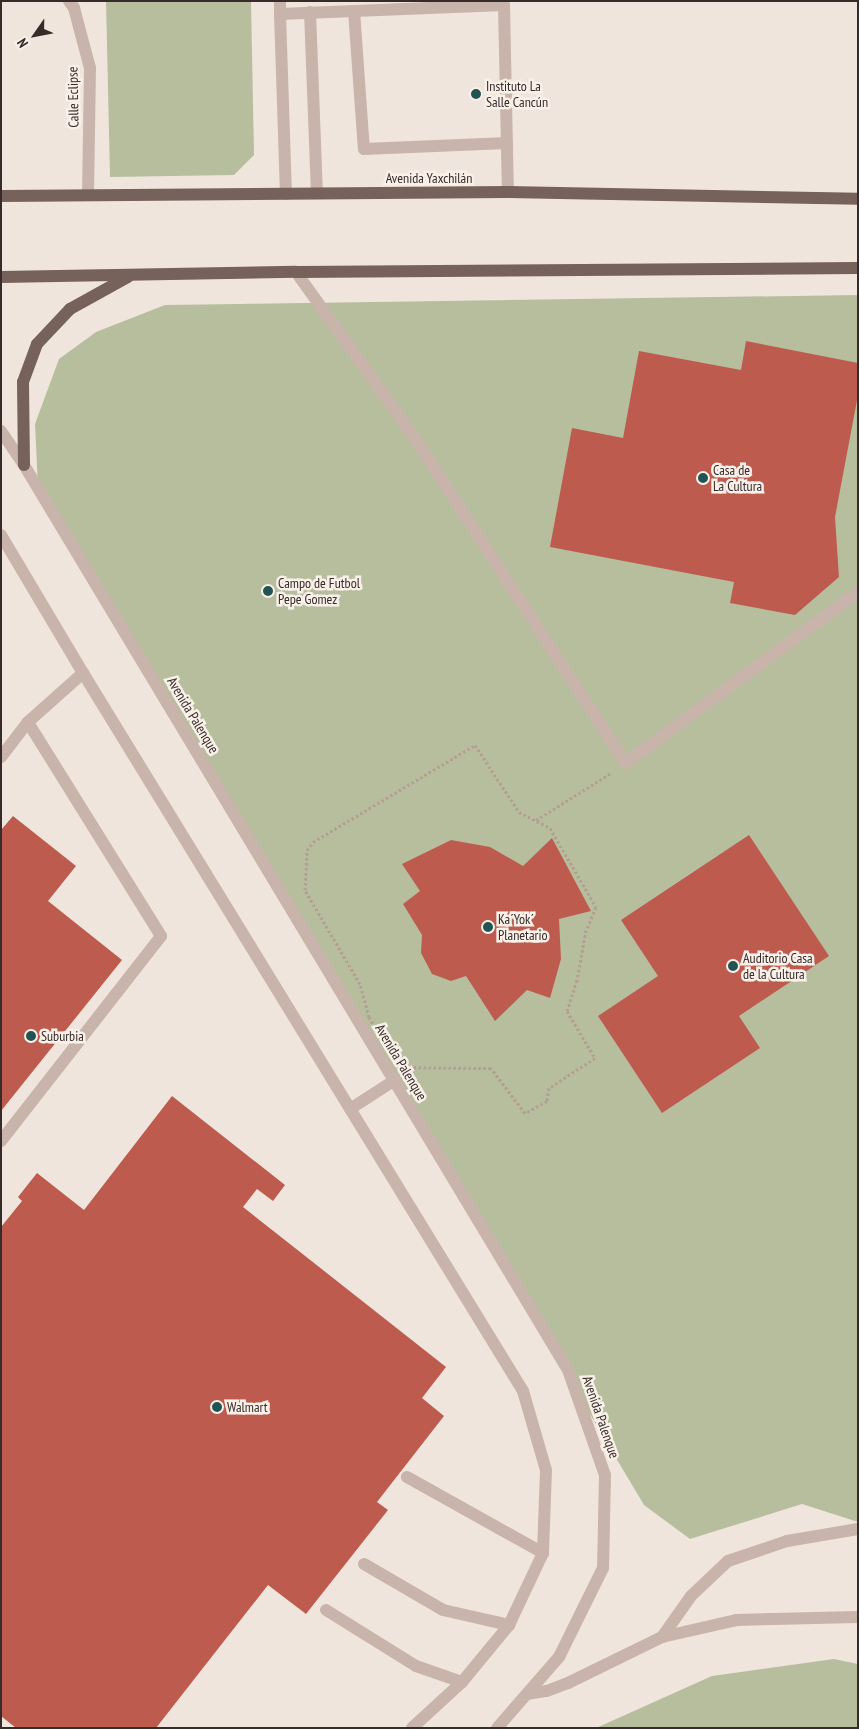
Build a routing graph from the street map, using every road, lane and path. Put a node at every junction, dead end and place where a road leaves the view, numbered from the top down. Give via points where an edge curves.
1 (69, 1) edge
2 (503, 3) edge
3 (280, 7) edge
4 (354, 11) junction
5 (310, 12) junction
6 (507, 143) junction
7 (508, 192) junction
8 (317, 193) junction
9 (286, 194) junction
10 (1, 196) edge
11 (88, 196) junction
12 (858, 199) edge
13 (858, 268) edge
14 (296, 272) junction
15 (130, 276) junction
16 (1, 277) edge
17 (1, 431) edge
18 (24, 465) junction
19 (1, 535) edge
20 (858, 592) edge
21 (83, 673) junction
22 (28, 722) junction
23 (1, 757) edge
24 (626, 763) junction
25 (535, 820) junction
26 (394, 1080) junction
27 (350, 1109) junction
28 (1, 1141) edge
29 (407, 1477) dead end
30 (858, 1529) edge
31 (543, 1553) junction
32 (364, 1564) dead end
33 (326, 1610) dead end
34 (858, 1617) edge
35 (509, 1625) junction
36 (662, 1637) junction
37 (462, 1682) junction
38 (527, 1694) junction
39 (412, 1728) edge
40 (497, 1728) edge

1 - 11 street, Calle Eclipse via 74,8 90,68
2 - 4 street
2 - 6 street
3 - 5 street
3 - 9 street
4 - 5 street
4 - 6 street via 364,148
5 - 8 street
6 - 7 street
7 - 8 main road, Avenida Yaxchilán
7 - 12 main road, Avenida Yaxchilán
8 - 9 main road, Avenida Yaxchilán
9 - 11 main road, Avenida Yaxchilán
10 - 11 main road, Avenida Yaxchilán
13 - 14 main road
14 - 15 main road
14 - 24 street via 412,434
15 - 16 main road
15 - 18 main road via 70,310 37,344 23,382
17 - 18 street, Avenida Palenque
18 - 26 street, Avenida Palenque
19 - 21 street
20 - 24 street
21 - 22 street
21 - 27 street
22 - 23 street
22 - 28 street via 161,936
24 - 25 path
25 - 25 path via 519,812 475,744 314,842 307,850 305,867 305,890 360,984 369,1017 397,1067 491,1068 525,1113 547,1101 549,1088 595,1058 567,1011 577,980 586,930 596,907 550,828
26 - 27 street
26 - 38 street, Avenida Palenque via 568,1370 605,1475 603,1568 559,1656
27 - 31 street via 523,1390 546,1470
29 - 31 street
30 - 36 street via 787,1541 728,1561 692,1596
31 - 35 street
32 - 35 street via 443,1610
33 - 37 street via 416,1666
34 - 36 street via 736,1620
35 - 37 street
36 - 38 street via 568,1683
37 - 39 street
38 - 40 street, Avenida Palenque

